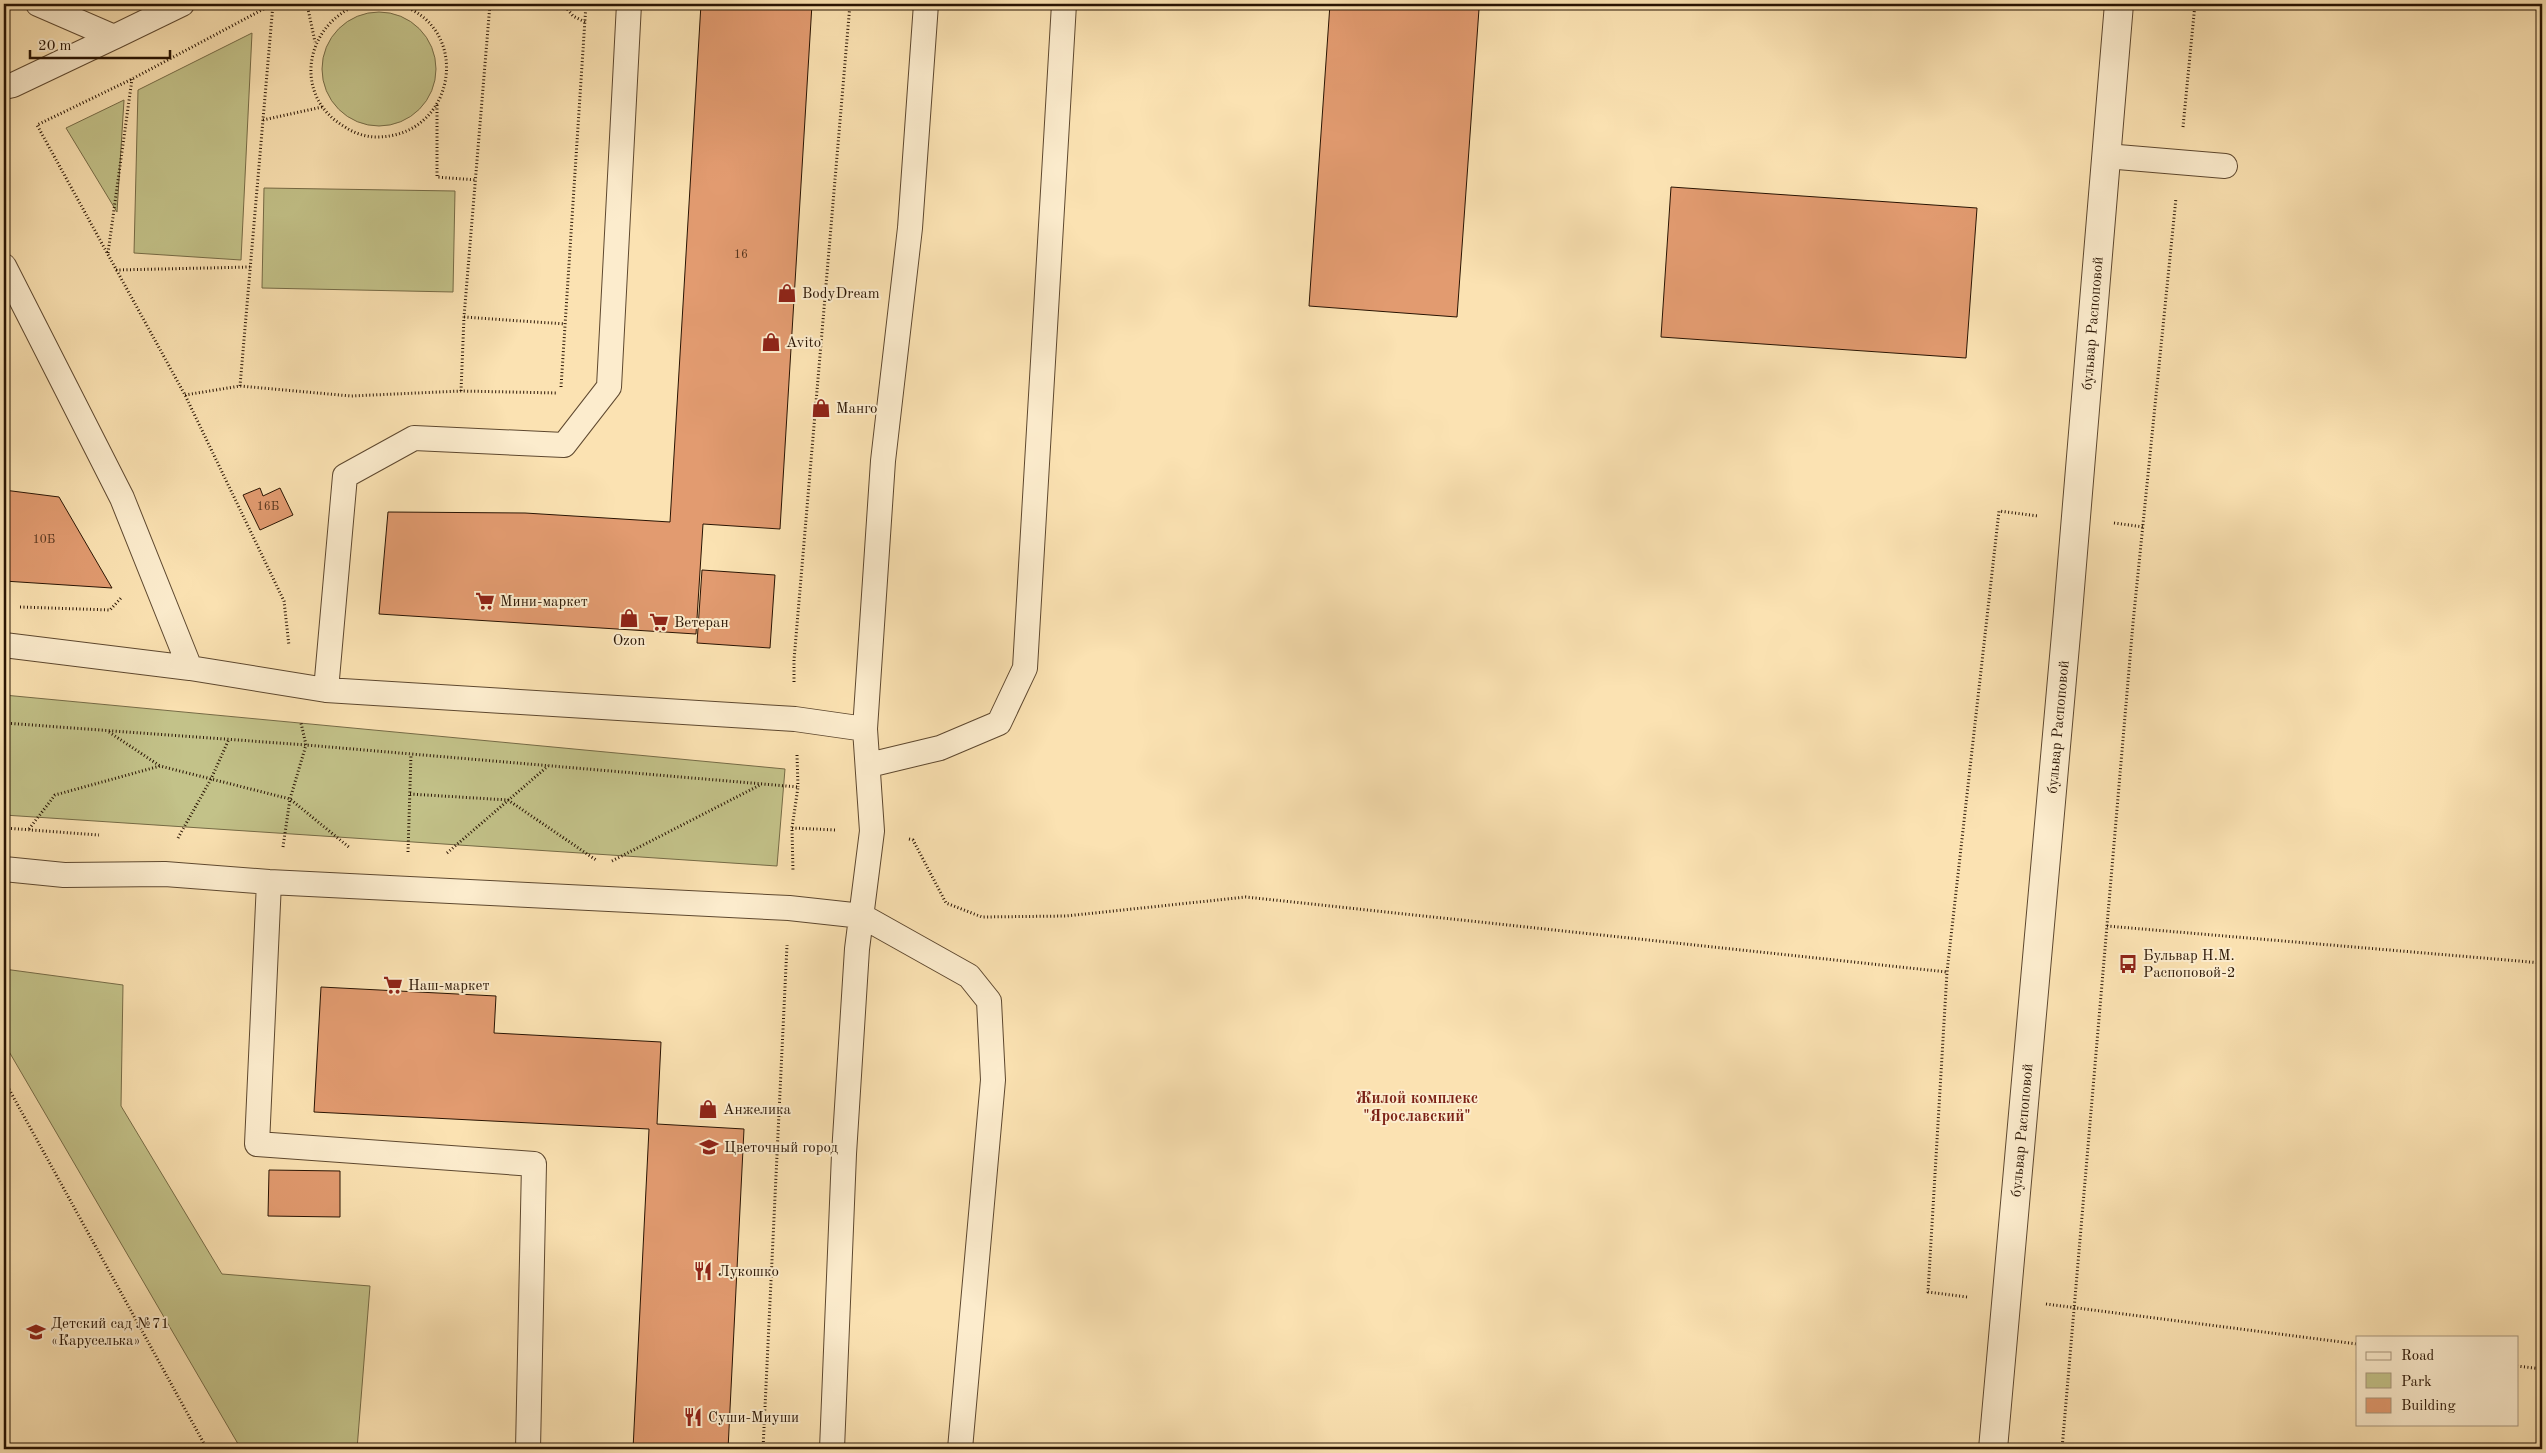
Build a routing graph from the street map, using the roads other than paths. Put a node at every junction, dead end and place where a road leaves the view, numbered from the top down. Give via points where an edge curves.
1 (38, 4) edge
2 (182, 4) edge
3 (629, 4) edge
4 (926, 4) edge
5 (1064, 4) edge
6 (2119, 4) edge
7 (114, 37) junction
8 (4, 87) edge
9 (2106, 156) junction
10 (2224, 166) dead end
11 (7, 284) edge
12 (4, 645) edge
13 (190, 668) junction
14 (326, 690) junction
15 (865, 729) junction
16 (869, 764) junction
17 (4, 869) edge
18 (269, 882) junction
19 (862, 916) junction
20 (528, 1449) edge
21 (832, 1449) edge
22 (960, 1449) edge
23 (1993, 1449) edge

1 - 7 lane
2 - 7 lane
3 - 14 lane via 609,387 564,445 414,438 345,476
4 - 15 lane via 910,228 884,461
5 - 16 lane via 1025,668 999,723 940,748
6 - 9 street, бульвар Распоповой
7 - 8 lane
9 - 10 lane
9 - 23 street, бульвар Распоповой
11 - 13 lane via 122,498
12 - 13 lane
13 - 14 lane
14 - 15 lane via 795,719
15 - 16 lane
16 - 19 lane via 872,831
17 - 18 lane via 64,876 165,874
18 - 19 lane via 790,908
18 - 20 lane via 257,1144 534,1164
19 - 21 lane via 844,1154
19 - 22 lane via 969,976 989,1001 993,1080

